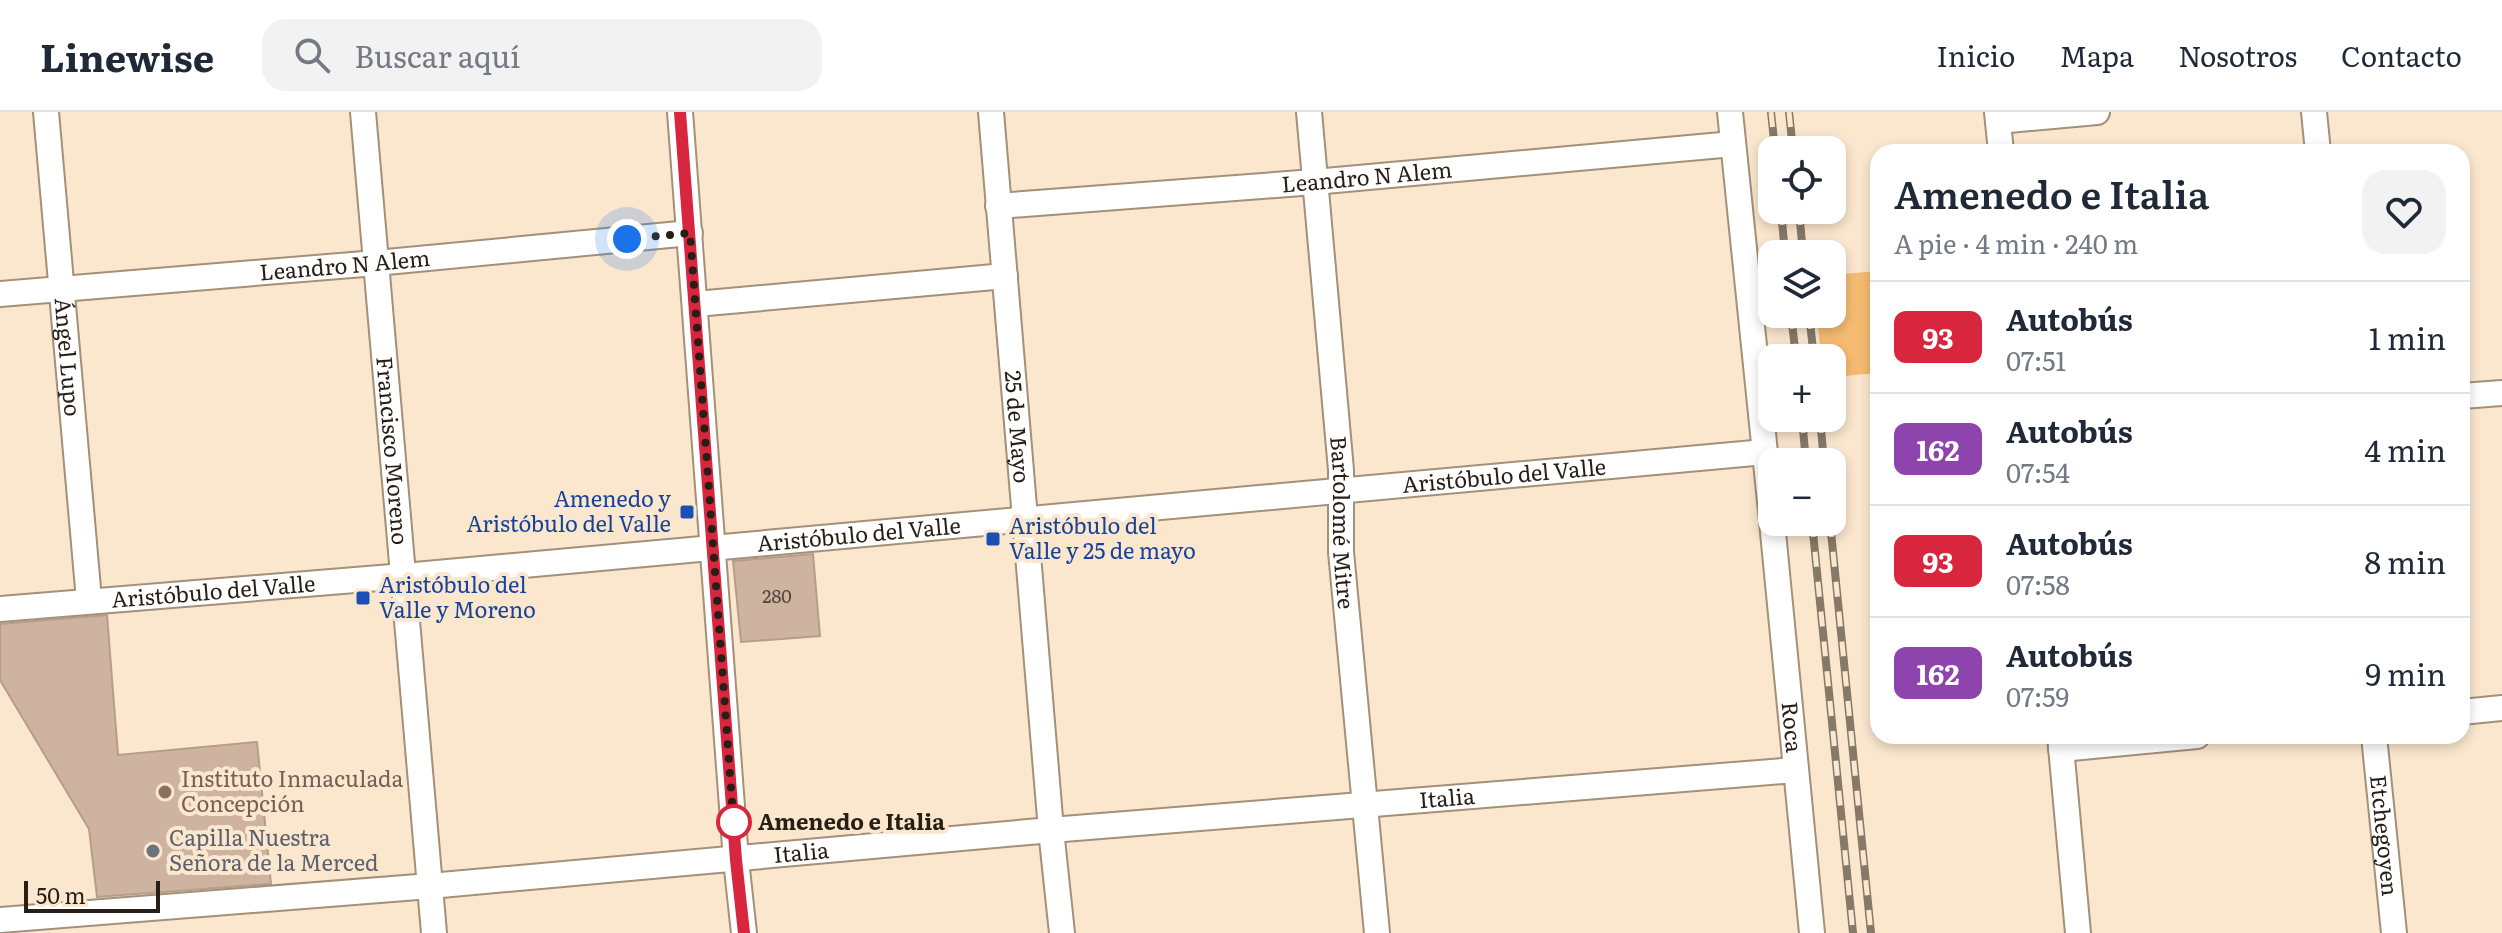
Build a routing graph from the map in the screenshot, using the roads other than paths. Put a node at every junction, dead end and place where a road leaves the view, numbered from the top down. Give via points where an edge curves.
1 (46, 112) edge
2 (363, 112) edge
3 (680, 112) edge
4 (991, 112) edge
5 (1309, 112) edge
6 (1730, 112) edge
7 (2097, 112) edge
8 (2314, 112) edge
9 (1998, 117) edge
10 (1733, 144) junction
11 (2000, 144) edge
12 (2317, 144) edge
13 (1314, 182) junction
14 (998, 206) junction
15 (690, 233) junction
16 (376, 263) junction
17 (1005, 276) junction
18 (61, 288) junction
19 (0, 294) edge
20 (696, 304) junction
21 (2502, 393) edge
22 (2470, 395) edge
23 (1765, 448) edge
24 (1758, 453) edge
25 (1341, 492) junction
26 (1027, 520) junction
27 (1773, 536) edge
28 (713, 548) junction
29 (404, 576) junction
30 (89, 600) junction
31 (0, 609) edge
32 (2502, 708) edge
33 (2470, 711) edge
34 (2061, 744) edge
35 (2375, 744) edge
36 (1795, 770) junction
37 (1364, 806) junction
38 (1051, 830) junction
39 (736, 860) junction
40 (430, 886) junction
41 (0, 920) edge
42 (97, 923) edge
43 (434, 933) edge
44 (744, 933) edge
45 (1062, 933) edge
46 (1377, 933) edge
47 (1812, 933) edge
48 (2078, 933) edge
49 (2394, 933) edge

1 - 18 street, Ángel Lupo
2 - 16 street, Francisco Moreno
3 - 15 street
4 - 14 street, 25 de Mayo
5 - 13 street, Bartolomé Mitre
6 - 10 street, Roca
7 - 9 street
8 - 12 street
9 - 11 street
10 - 13 street, Leandro N Alem
10 - 23 street, Roca
13 - 14 street, Leandro N Alem
13 - 25 street, Bartolomé Mitre
14 - 17 street, 25 de Mayo
15 - 16 street, Leandro N Alem
15 - 20 street
16 - 18 street, Leandro N Alem
16 - 29 street, Francisco Moreno
17 - 20 street
17 - 26 street, 25 de Mayo
18 - 19 street, Leandro N Alem
18 - 30 street, Ángel Lupo
20 - 28 street
21 - 22 street
24 - 25 street, Aristóbulo del Valle
25 - 26 street, Aristóbulo del Valle
25 - 37 street, Bartolomé Mitre via 1341,552
26 - 28 street, Aristóbulo del Valle
26 - 38 street, 25 de Mayo
27 - 36 street, Roca
28 - 29 street, Aristóbulo del Valle
28 - 39 street
29 - 30 street, Aristóbulo del Valle
29 - 40 street, Francisco Moreno
30 - 31 street, Aristóbulo del Valle
32 - 33 street
34 - 48 street
35 - 49 street, Etchegoyen
36 - 37 street, Italia
36 - 47 street, Roca
37 - 38 street, Italia
37 - 46 street, Bartolomé Mitre
38 - 39 street, Italia
38 - 45 street, 25 de Mayo
39 - 40 street, Italia
39 - 44 street
40 - 42 street, Italia
40 - 43 street, Francisco Moreno
41 - 42 street, Italia

